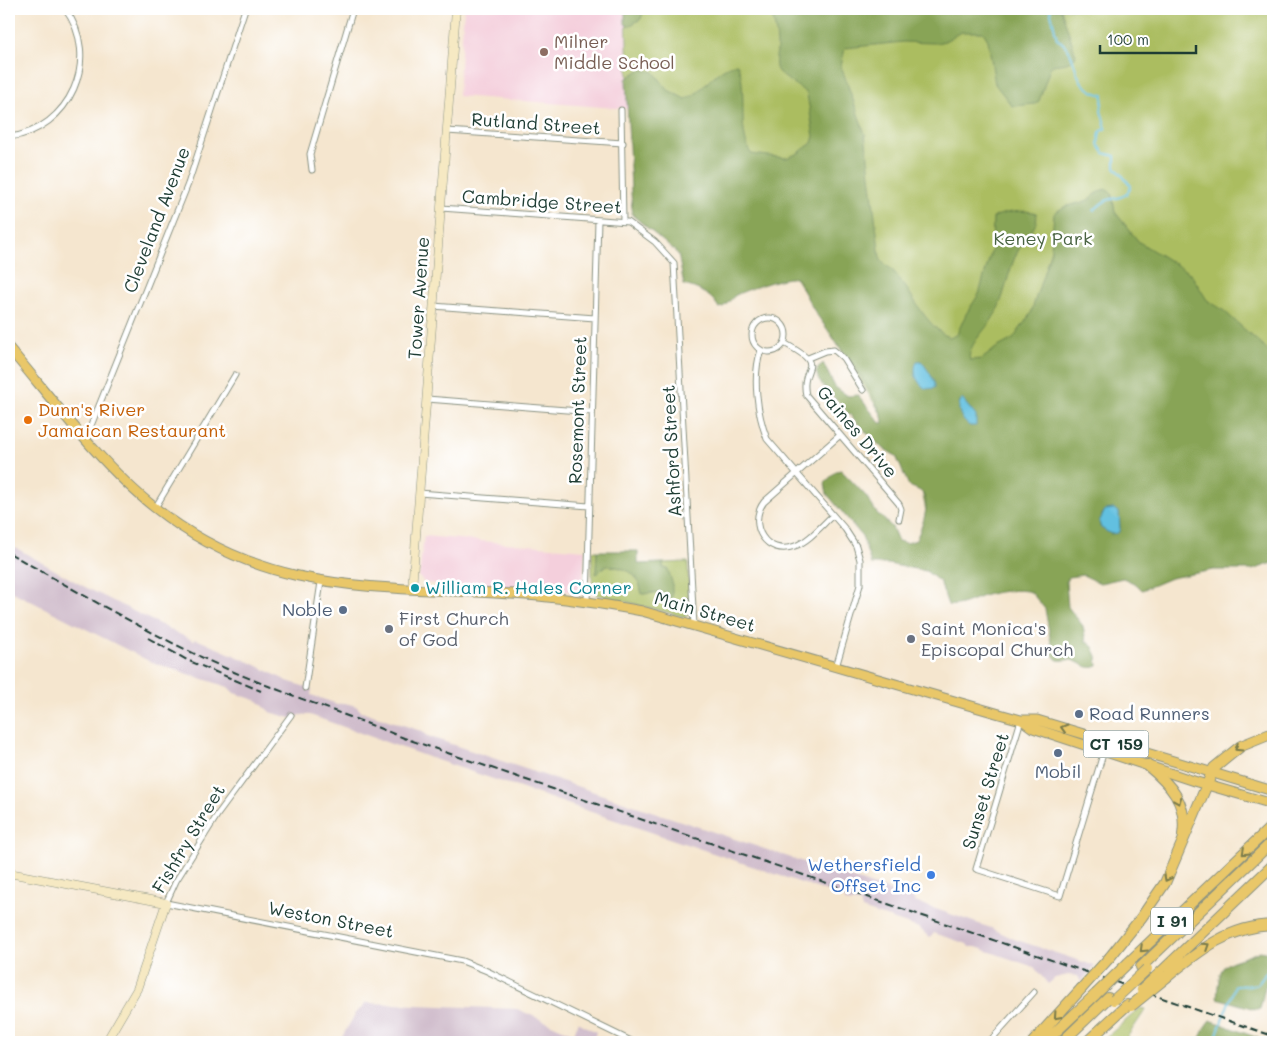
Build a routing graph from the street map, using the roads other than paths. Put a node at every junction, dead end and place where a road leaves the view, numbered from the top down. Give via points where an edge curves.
1 (64, 9) edge
2 (244, 9) edge
3 (353, 9) edge
4 (456, 9) edge
5 (621, 110) dead end
6 (447, 131) junction
7 (9, 137) edge
8 (623, 143) junction
9 (312, 170) dead end
10 (441, 208) junction
11 (598, 220) junction
12 (623, 221) junction
13 (676, 273) joint
14 (433, 306) junction
15 (595, 318) junction
16 (784, 344) junction
17 (9, 348) edge
18 (760, 350) junction
19 (808, 358) junction
20 (235, 374) dead end
21 (864, 390) dead end
22 (427, 400) junction
23 (592, 412) junction
24 (839, 436) junction
25 (86, 438) junction
26 (796, 475) junction
27 (419, 493) junction
28 (589, 506) junction
29 (155, 508) junction
30 (832, 516) junction
31 (899, 518) dead end
32 (321, 582) junction
33 (412, 589) junction
34 (587, 601) junction
35 (694, 626) junction
36 (836, 667) junction
37 (305, 688) dead end
38 (291, 715) dead end
39 (1021, 720) junction
40 (1273, 733) edge
41 (1105, 746) junction
42 (1149, 760) junction
43 (1210, 773) junction
44 (1206, 785) junction
45 (1273, 791) edge
46 (1273, 804) edge
47 (1273, 825) edge
48 (1273, 840) edge
49 (1273, 849) edge
50 (1178, 857) junction
51 (1273, 864) edge
52 (9, 873) edge
53 (166, 904) junction
54 (1273, 925) edge
55 (1144, 968) junction
56 (1164, 975) junction
57 (1034, 992) dead end
58 (1111, 999) junction
59 (106, 1042) edge
60 (632, 1042) edge
61 (990, 1042) edge
62 (1033, 1042) edge
63 (1045, 1042) edge
64 (1062, 1042) edge
65 (1071, 1042) edge
66 (1087, 1042) edge

1 - 7 street via 75,26 79,43 81,63 75,88 51,120 36,129
2 - 25 street, Cleveland Avenue via 188,184
3 - 9 street via 310,154
4 - 6 main road, Tower Avenue
5 - 8 street
6 - 8 street, Rutland Street
6 - 10 main road, Tower Avenue
8 - 12 street
10 - 11 street, Cambridge Street
10 - 14 main road, Tower Avenue
11 - 12 street, Cambridge Street
11 - 15 street, Rosemont Street
12 - 13 street, Cambridge Street via 632,224 667,253
13 - 35 street, Ashford Street
14 - 15 street
14 - 22 main road, Tower Avenue
15 - 23 street, Rosemont Street
16 - 18 street via 775,351
16 - 18 street via 787,334 782,323 766,317 753,328 753,340
16 - 19 street
17 - 25 main road, Main Street
18 - 26 street via 756,364 763,430 773,449
19 - 21 street via 834,350
19 - 24 street, Gaines Drive via 810,369 804,389 806,395
20 - 29 street
22 - 23 street
22 - 27 main road, Tower Avenue
23 - 28 street, Rosemont Street
24 - 26 street
24 - 31 street, Gaines Drive via 899,504
25 - 29 main road, Main Street
26 - 30 street
26 - 30 street via 758,511 757,527 766,542 779,548 796,546
27 - 28 street
27 - 33 main road, Tower Avenue
28 - 34 street, Rosemont Street
29 - 32 main road, Main Street via 233,555
30 - 36 street via 856,546 861,573
32 - 33 main road, Main Street
32 - 37 street
33 - 34 main road, Main Street
34 - 35 main road, Main Street via 642,611
35 - 36 main road, Main Street
36 - 39 main road, Main Street / CT 159
38 - 53 street, Fishfry Street via 218,814 173,886
39 - 41 main road, CT 159 via 1038,720
39 - 41 street, Sunset Street via 976,869 1060,896
40 -> 43 highway via 1237,748
41 - 42 main road, CT 159
42 - 43 main road, CT 159
42 - 44 main road, CT 159
42 -> 50 highway via 1171,787 1181,806 1184,826
43 - 44 highway
43 - 45 main road, CT 159
44 - 46 main road, CT 159
44 - 50 highway
47 -> 63 highway, I 91, bridge
48 - 55 highway
49 - 55 highway
50 -> 62 highway, bridge via 1152,904
51 - 56 highway, I 91
52 - 53 main road, Weston Street
53 - 59 main road, Fishfry Street via 137,989
53 - 60 street, Weston Street via 462,961
56 -> 54 highway via 1219,939 1248,928
55 - 58 highway, bridge
56 - 66 highway, I 91, bridge
57 - 61 street
58 - 64 highway
58 - 65 highway

